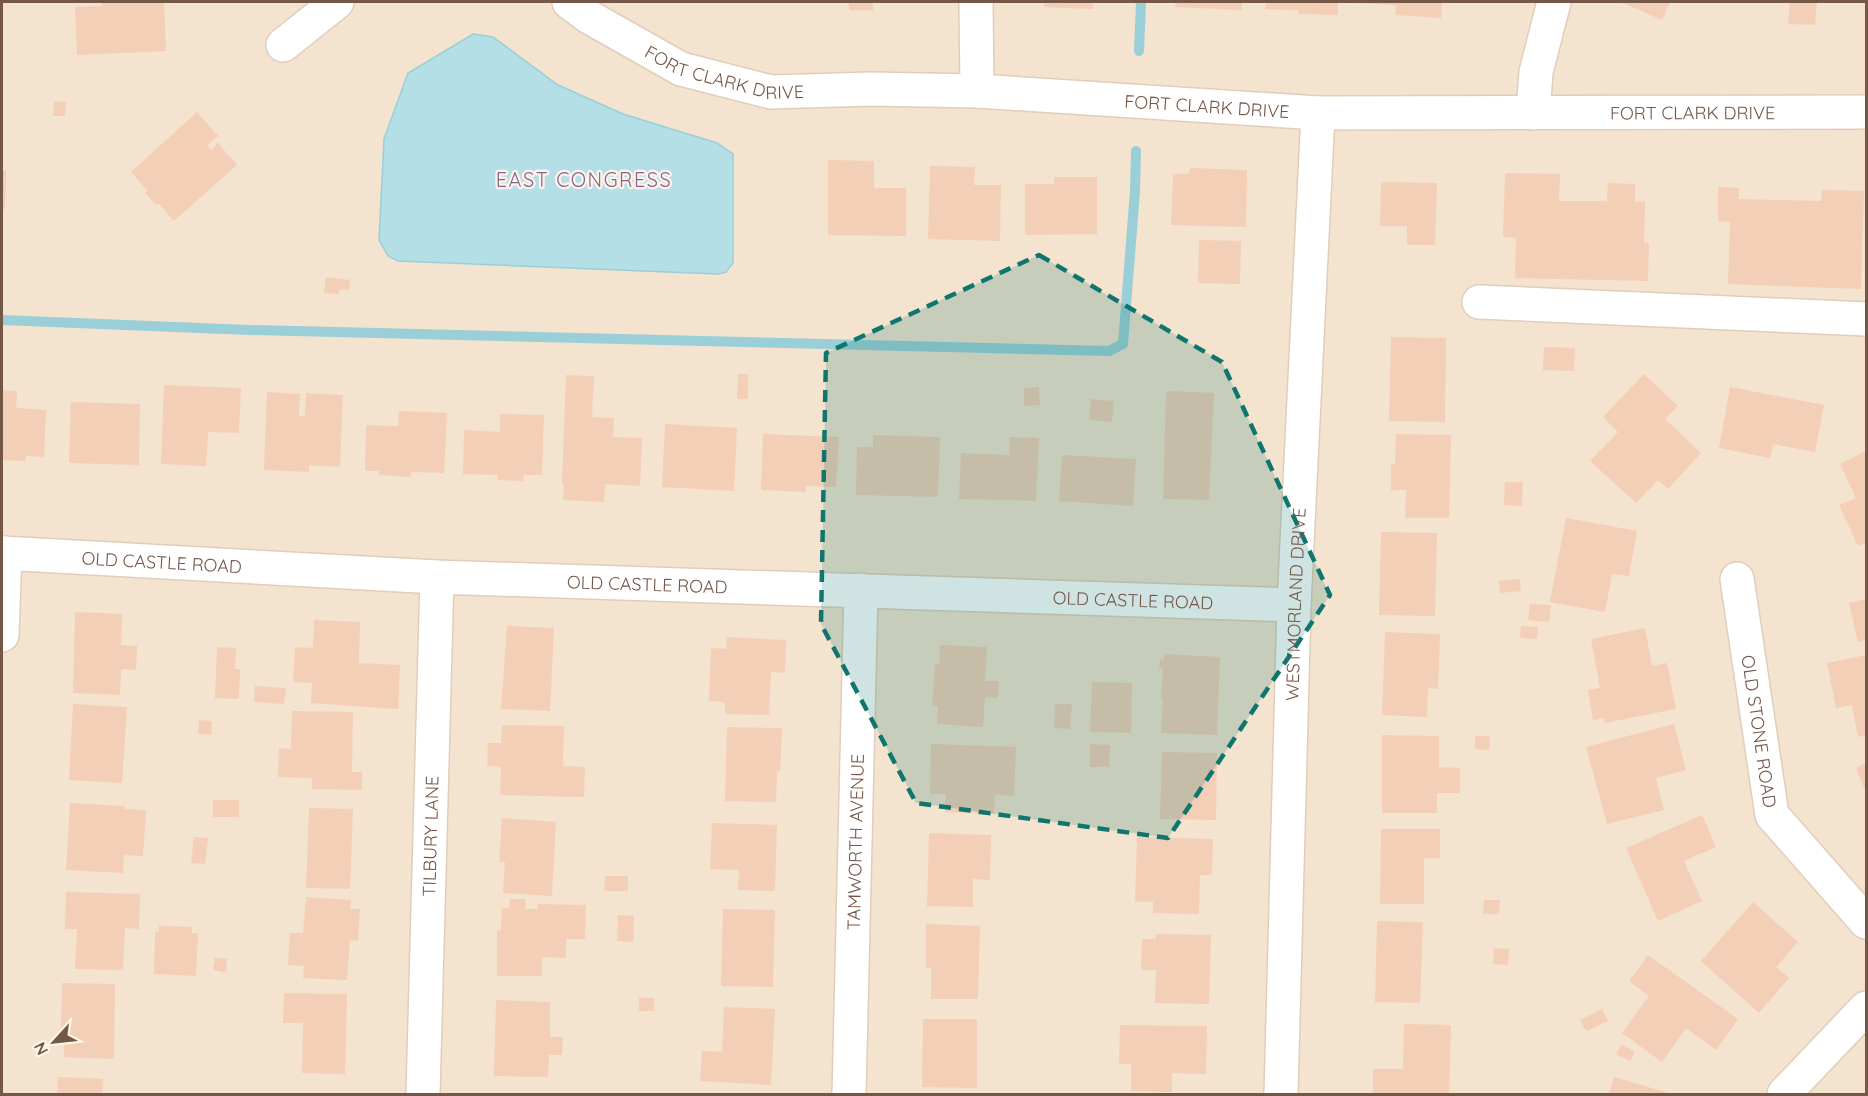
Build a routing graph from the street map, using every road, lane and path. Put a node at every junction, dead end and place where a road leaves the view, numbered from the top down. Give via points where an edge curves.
1 (337, 2) edge
2 (569, 2) edge
3 (975, 2) edge
4 (1554, 2) edge
5 (283, 45) dead end
6 (977, 91) junction
7 (1866, 112) edge
8 (1318, 113) junction
9 (1533, 113) junction
10 (1479, 302) dead end
11 (1866, 319) edge
12 (3, 553) edge
13 (437, 577) junction
14 (1737, 579) dead end
15 (861, 590) junction
16 (1294, 605) junction
17 (2, 635) edge
18 (1866, 922) edge
19 (1866, 1008) edge
20 (423, 1095) edge
21 (849, 1095) edge
22 (1281, 1095) edge
23 (1784, 1095) edge

1 - 5 street
2 - 6 street, FORT CLARK DRIVE via 681,69 771,92
3 - 6 street
4 - 9 street via 1536,72
6 - 8 street, FORT CLARK DRIVE
7 - 9 street, FORT CLARK DRIVE
8 - 9 street, FORT CLARK DRIVE
8 - 16 street, WESTMORLAND DRIVE
10 - 11 street
12 - 13 street, OLD CASTLE ROAD
12 - 17 street
13 - 15 street, OLD CASTLE ROAD
13 - 20 street, TILBURY LANE
14 - 18 street, OLD STONE ROAD via 1772,815
15 - 16 street, OLD CASTLE ROAD
15 - 21 street, TAMWORTH AVENUE
16 - 22 street, WESTMORLAND DRIVE
19 - 23 street

